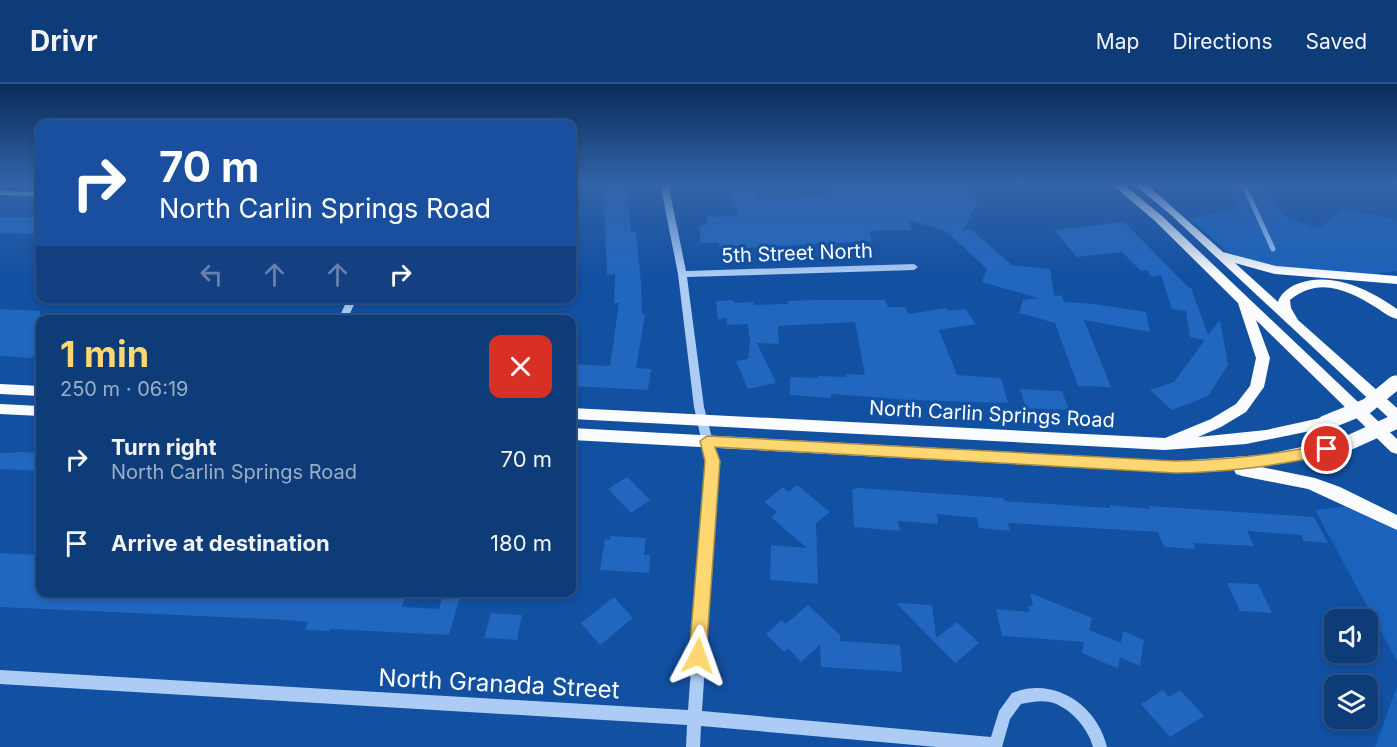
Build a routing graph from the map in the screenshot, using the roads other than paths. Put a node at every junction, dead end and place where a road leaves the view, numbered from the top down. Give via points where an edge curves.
1 (669, 214) edge
2 (1153, 214) edge
3 (1176, 214) edge
4 (1219, 254) junction
5 (914, 267) dead end
6 (682, 274) junction
7 (1397, 280) edge
8 (1243, 302) junction
9 (1397, 315) edge
10 (1303, 333) junction
11 (1396, 382) edge
12 (0, 389) edge
13 (36, 391) edge
14 (0, 409) edge
15 (36, 409) edge
16 (576, 414) edge
17 (1397, 419) edge
18 (702, 421) junction
19 (576, 434) edge
20 (707, 441) junction
21 (1164, 444) junction
22 (1397, 448) edge
23 (1221, 466) junction
24 (1397, 523) edge
25 (0, 677) edge
26 (695, 718) junction
27 (995, 746) edge
28 (693, 747) edge
29 (1100, 747) edge

1 - 6 street
2 - 8 main road
3 - 4 main road
4 - 7 main road via 1275,270
4 - 10 main road
5 - 6 street, 5th Street North
6 - 18 street
8 - 21 main road via 1263,358 1257,387 1241,408
8 - 22 main road
9 - 10 main road via 1364,293 1321,283 1307,284 1284,299 1284,309
10 - 17 main road
11 - 21 main road, North Carlin Springs Road, bridge via 1367,406 1288,433 1246,440
12 - 13 main road
14 - 15 main road
16 - 18 main road, North Carlin Springs Road
17 - 23 main road, bridge via 1390,426 1346,444 1271,461
18 - 20 street
18 - 21 main road, North Carlin Springs Road
19 - 20 main road
20 - 23 main road via 1108,464
20 - 26 street via 712,461
23 - 24 main road via 1309,483
25 - 26 street, North Granada Street
26 - 27 street, North Granada Street
26 - 28 street
27 - 29 street, North Granada Street via 1004,716 1017,698 1043,694 1067,702 1089,720

